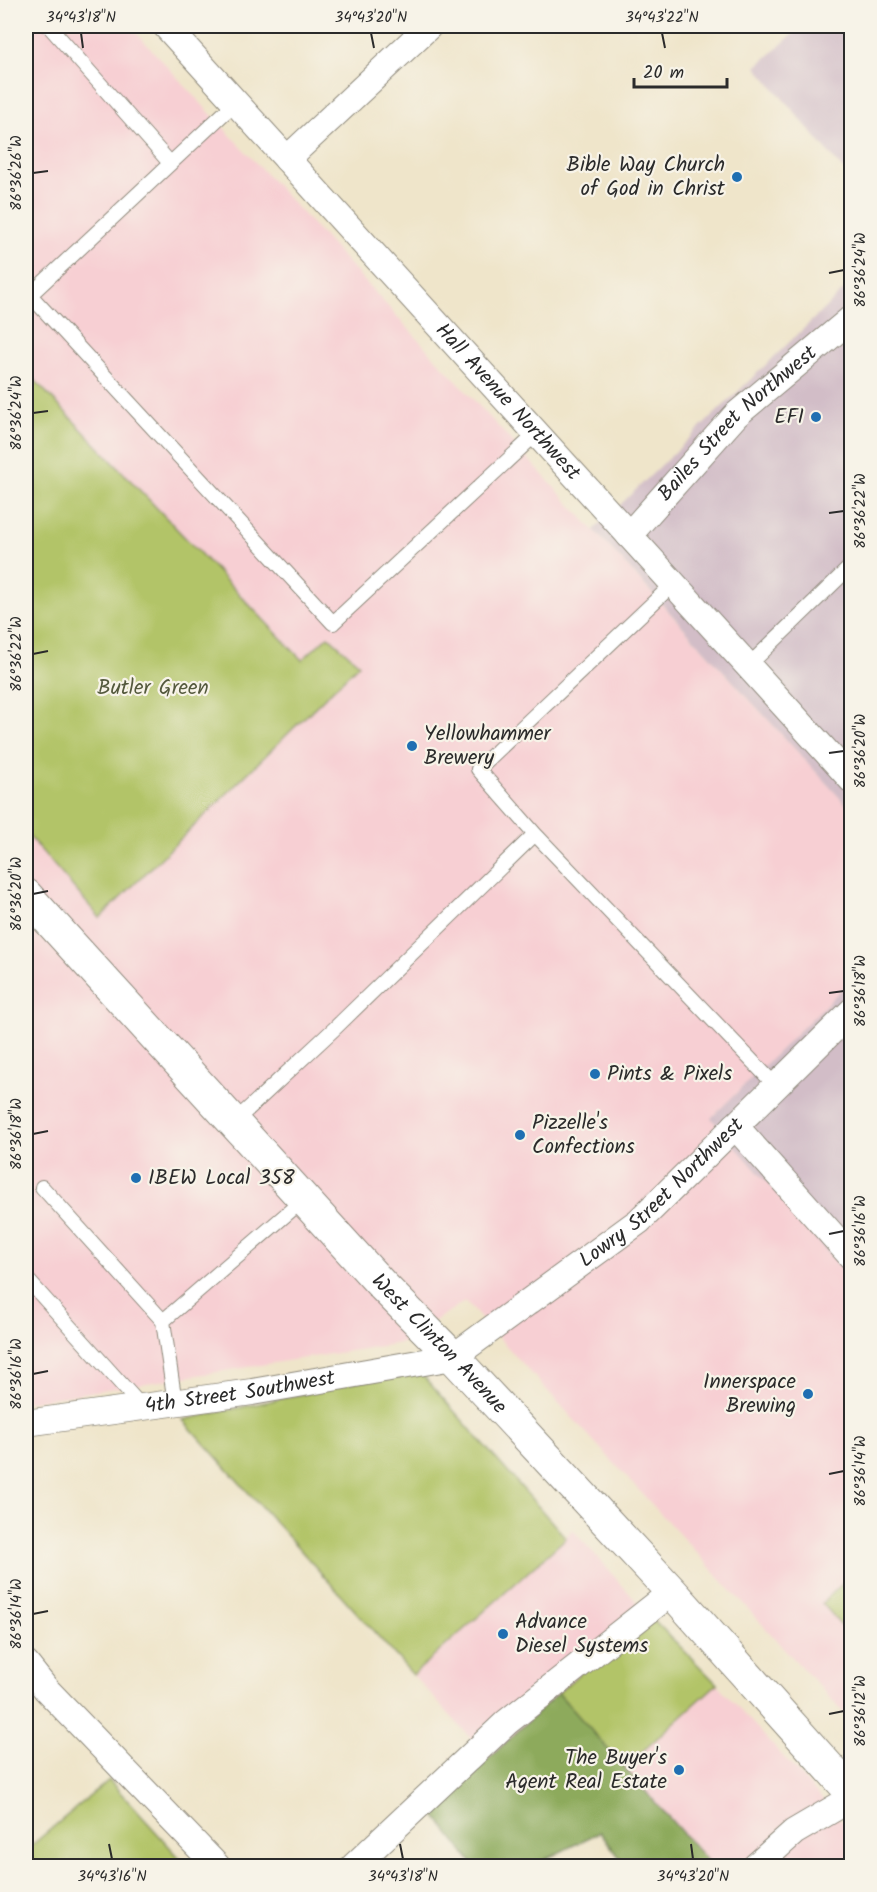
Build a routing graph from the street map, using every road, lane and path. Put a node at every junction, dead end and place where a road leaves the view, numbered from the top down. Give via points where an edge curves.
1 (49, 26) edge
2 (166, 26) edge
3 (429, 26) edge
4 (236, 102) junction
5 (287, 159) junction
6 (170, 164) junction
7 (852, 318) edge
8 (537, 433) junction
9 (629, 535) junction
10 (852, 565) edge
11 (673, 584) junction
12 (748, 666) junction
13 (852, 780) edge
14 (535, 834) junction
15 (26, 895) edge
16 (852, 1011) edge
17 (776, 1086) junction
18 (233, 1123) junction
19 (735, 1126) junction
20 (42, 1187) dead end
21 (304, 1199) junction
22 (852, 1257) edge
23 (26, 1278) edge
24 (163, 1321) junction
25 (453, 1357) junction
26 (175, 1403) junction
27 (142, 1407) junction
28 (26, 1423) edge
29 (672, 1592) junction
30 (26, 1664) edge
31 (852, 1793) edge
32 (852, 1798) edge
33 (217, 1866) edge
34 (354, 1866) edge
35 (756, 1866) edge

1 - 6 lane
2 - 4 street, Hall Avenue Northwest
3 - 5 street
4 - 5 street, Hall Avenue Northwest
4 - 6 lane
5 - 8 street, Hall Avenue Northwest
6 - 8 lane via 30,295 333,623
7 - 9 street, Bailes Street Northwest via 736,415
8 - 9 street, Hall Avenue Northwest
9 - 11 street, Hall Avenue Northwest
10 - 12 lane
11 - 12 street, Hall Avenue Northwest
11 - 14 lane via 478,769
12 - 13 street, Hall Avenue Northwest
14 - 17 lane
14 - 18 lane
15 - 18 street, West Clinton Avenue
16 - 17 street, Lowry Street Northwest
17 - 19 street, Lowry Street Northwest
18 - 21 street, West Clinton Avenue
19 - 22 street
19 - 25 street, Lowry Street Northwest via 639,1221
20 - 24 lane
21 - 24 lane
21 - 25 street, West Clinton Avenue
23 - 27 lane
24 - 26 lane
25 - 26 street, 4th Street Southwest
25 - 29 street, West Clinton Avenue
26 - 27 street, 4th Street Southwest
27 - 28 street, 4th Street Southwest
29 - 31 street, West Clinton Avenue
29 - 34 street via 507,1722
30 - 33 street
32 - 35 street via 794,1833

